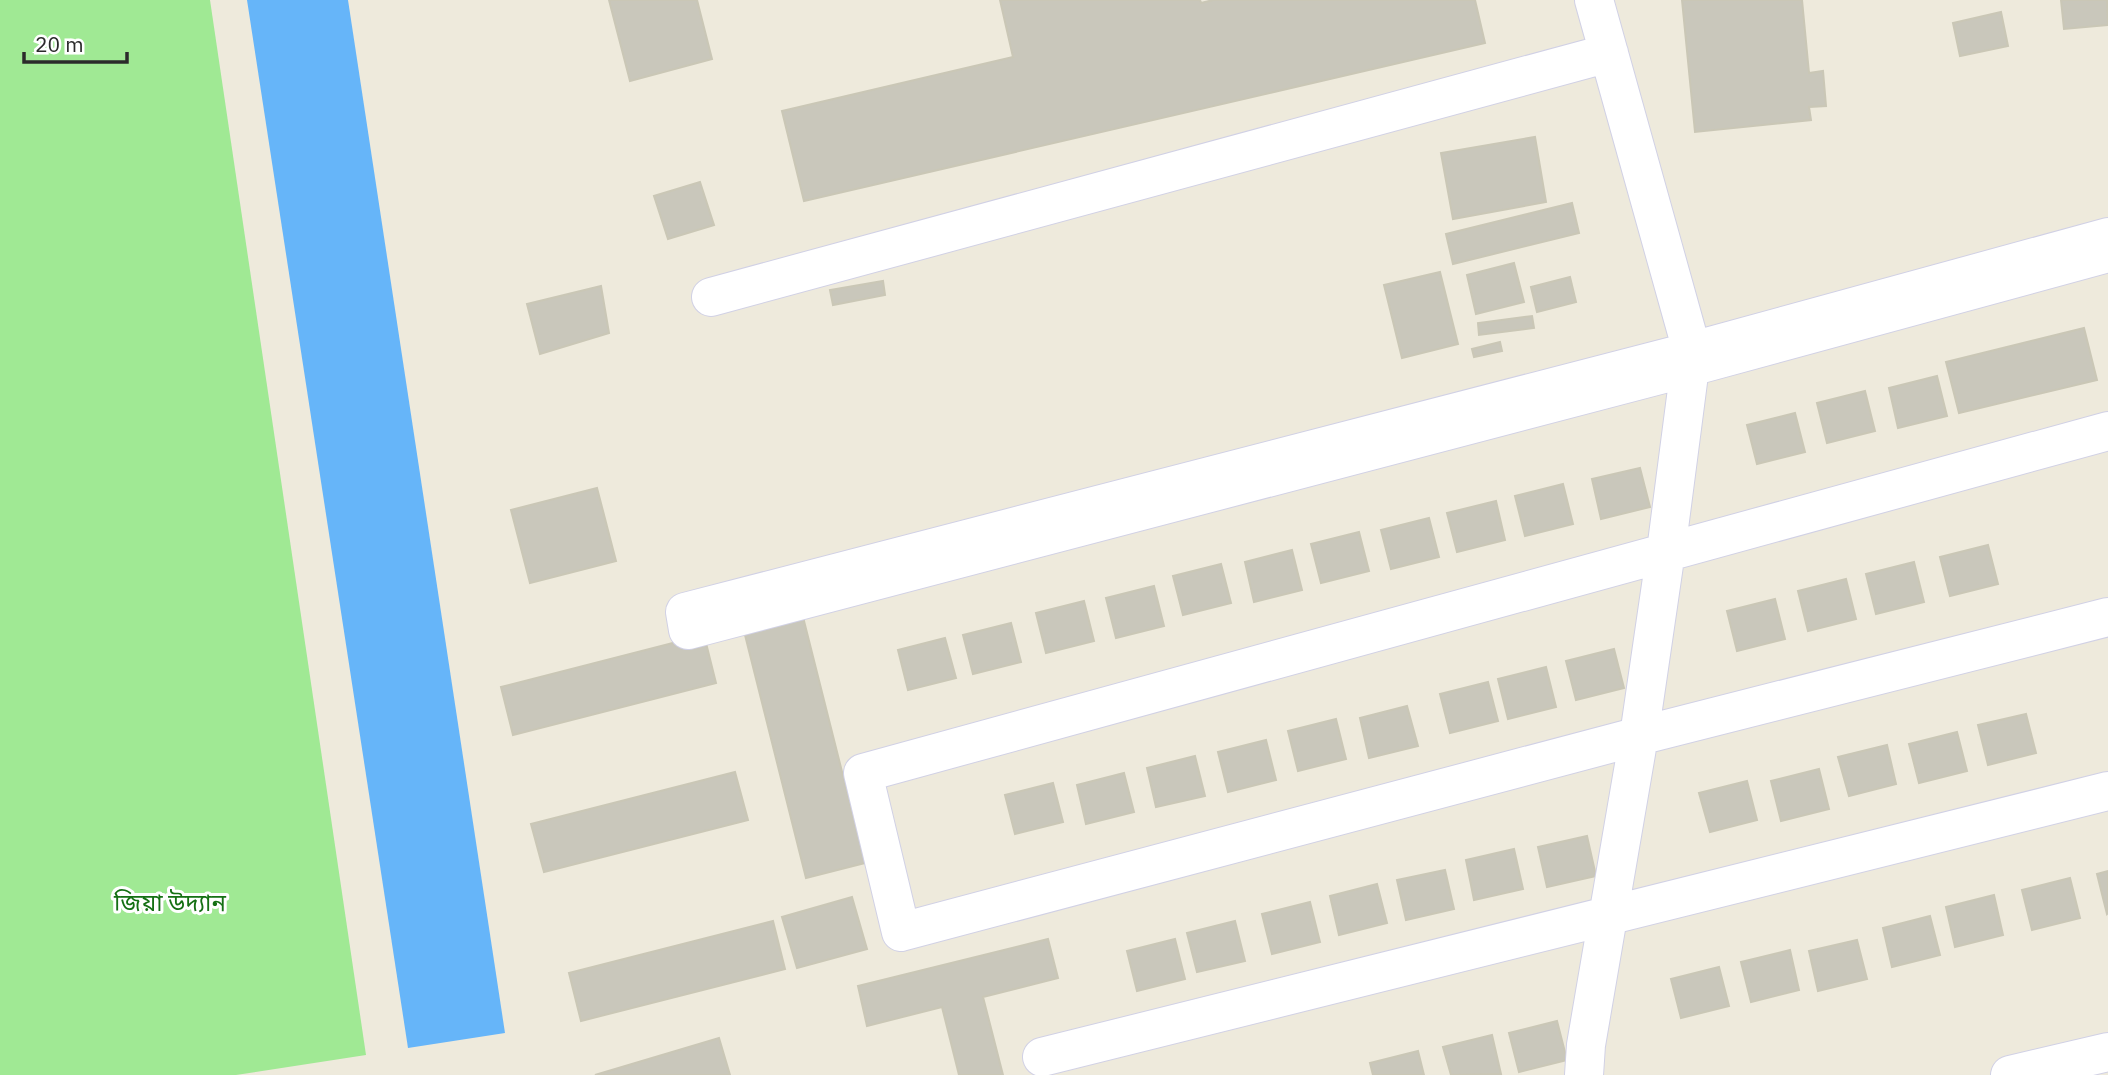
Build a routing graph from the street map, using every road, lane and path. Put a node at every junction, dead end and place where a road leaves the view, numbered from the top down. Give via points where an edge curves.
1 (1594, 0) edge
2 (1609, 53) junction
3 (2108, 237) edge
4 (2108, 253) edge
5 (711, 297) dead end
6 (1691, 359) junction
7 (2108, 431) edge
8 (1666, 551) junction
9 (2108, 617) edge
10 (1639, 736) junction
11 (2108, 792) edge
12 (1607, 917) junction
13 (2108, 1052) edge
14 (1042, 1057) dead end
15 (1584, 1075) edge
16 (2010, 1075) edge

1 - 2 street
2 - 5 street
2 - 6 street
3 - 6 street
4 - 6 street
6 - 6 street via 688,630 685,612
6 - 8 street
7 - 8 street
8 - 10 street
8 - 10 street via 863,773 901,932
9 - 10 street
10 - 12 street
11 - 12 street
12 - 14 street
12 - 15 street
13 - 16 street

